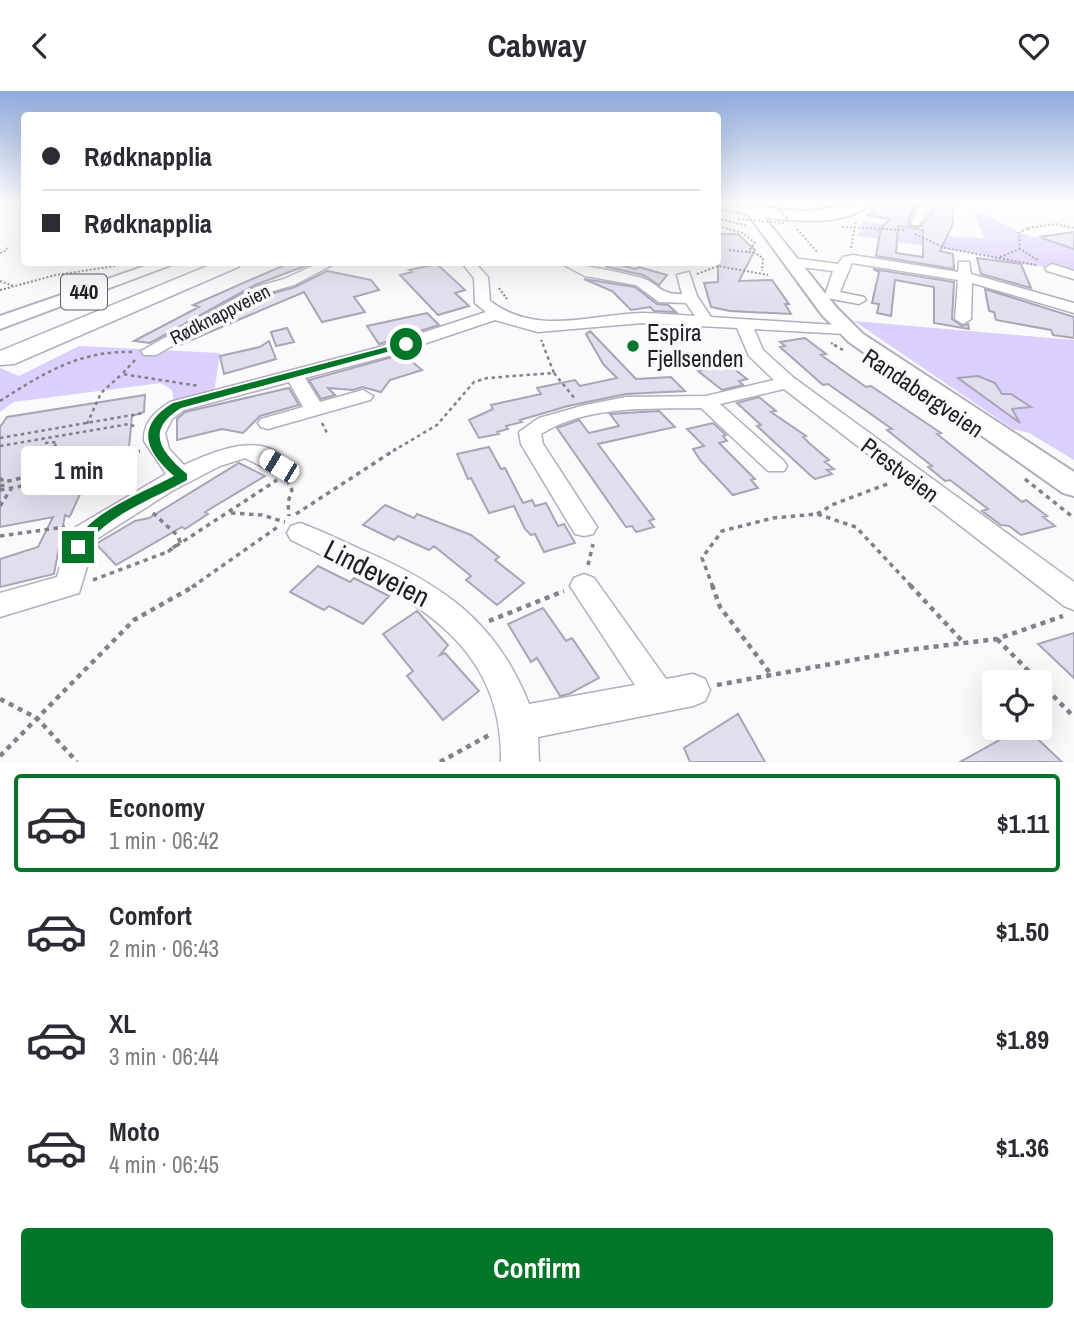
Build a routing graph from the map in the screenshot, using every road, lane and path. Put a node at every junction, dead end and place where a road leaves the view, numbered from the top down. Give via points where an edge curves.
1 (738, 233) edge
2 (767, 233) edge
3 (854, 233) edge
4 (913, 233) edge
5 (1018, 233) edge
6 (853, 241) dead end
7 (6, 246) dead end
8 (1020, 249) junction
9 (729, 250) dead end
10 (748, 252) junction
11 (0, 253) edge
12 (1000, 257) junction
13 (113, 266) edge
14 (192, 266) edge
15 (216, 266) edge
16 (323, 266) edge
17 (471, 266) edge
18 (574, 266) edge
19 (796, 267) junction
20 (170, 268) edge
21 (841, 268) junction
22 (1061, 269) edge
23 (964, 271) junction
24 (762, 273) junction
25 (684, 275) joint
26 (768, 275) dead end
27 (0, 281) edge
28 (495, 282) dead end
29 (14, 286) junction
30 (0, 290) edge
31 (690, 298) junction
32 (664, 299) junction
33 (859, 300) dead end
34 (1074, 308) edge
35 (500, 316) junction
36 (703, 317) junction
37 (963, 319) dead end
38 (0, 323) edge
39 (744, 325) junction
40 (538, 327) junction
41 (838, 329) junction
42 (3, 350) edge
43 (147, 352) junction
44 (554, 373) junction
45 (122, 374) junction
46 (294, 375) junction
47 (787, 382) junction
48 (363, 396) dead end
49 (209, 397) junction
50 (0, 401) edge
51 (706, 402) junction
52 (316, 411) junction
53 (585, 411) junction
54 (152, 416) junction
55 (268, 423) dead end
56 (86, 426) junction
57 (0, 439) edge
58 (47, 439) junction
59 (0, 446) edge
60 (156, 447) junction
61 (776, 466) dead end
62 (281, 471) joint
63 (38, 475) junction
64 (183, 477) junction
65 (1023, 477) dead end
66 (1, 478) edge
67 (894, 482) dead end
68 (1074, 488) edge
69 (0, 489) edge
70 (11, 489) junction
71 (98, 494) dead end
72 (0, 506) edge
73 (231, 513) junction
74 (817, 514) junction
75 (1074, 518) edge
76 (292, 524) junction
77 (584, 527) joint
78 (93, 528) junction
79 (0, 536) edge
80 (178, 536) dead end
81 (168, 552) junction
82 (69, 585) junction
83 (570, 589) junction
84 (1074, 597) edge
85 (0, 605) edge
86 (1074, 612) edge
87 (510, 613) dead end
88 (997, 639) junction
89 (964, 643) junction
90 (770, 673) junction
91 (693, 690) joint
92 (658, 698) junction
93 (0, 699) edge
94 (37, 717) junction
95 (1074, 717) edge
96 (506, 728) junction
97 (0, 756) edge
98 (77, 762) edge
99 (440, 762) edge
100 (520, 762) edge

1 - 10 path via 755,243
2 - 19 main road, Randabergveien
3 - 6 path
4 - 12 path via 945,248
5 - 8 path
7 - 11 path
8 - 12 path
8 - 22 path
9 - 10 path
10 - 24 path via 763,258
12 - 22 path
13 - 29 path
14 - 20 highway
15 - 42 highway
16 - 43 street, Rødknappveien via 261,290
17 - 35 street via 481,277 483,303
18 - 32 street via 640,282
19 - 21 street
19 - 41 main road, Randabergveien via 816,311
20 - 38 main road, 440
20 - 42 highway
21 - 23 street via 851,259
21 - 33 street via 832,295
23 - 34 street
23 - 37 street
24 - 25 path via 718,266
24 - 26 path
25 - 31 street
27 - 29 path
28 - 35 path via 515,311
29 - 30 path
31 - 32 street
31 - 36 street
32 - 36 street via 679,310
35 - 40 street
35 - 46 street
36 - 39 street
36 - 40 street
39 - 41 street
39 - 47 street, Prestveien via 755,352
40 - 44 path
41 - 68 main road, Randabergveien via 923,395
43 - 45 path
43 - 50 path via 103,350 77,355
44 - 53 path
44 - 76 path via 474,382 438,425 361,470
45 - 49 path via 196,384
45 - 56 path via 101,393
46 - 49 street via 261,377
46 - 52 street
47 - 51 street
47 - 84 street, Prestveien
48 - 52 street
49 - 54 street
51 - 53 street via 626,403
51 - 61 street
52 - 55 street
53 - 77 street via 546,422 530,432 531,444
54 - 56 path
54 - 58 path
54 - 60 street
56 - 57 path
58 - 59 path
58 - 63 path via 44,443 57,442
60 - 63 path
60 - 64 street
62 - 64 street via 257,453 244,451
62 - 73 path
63 - 66 path via 4,482
64 - 78 street
65 - 75 path
67 - 74 path
69 - 70 path
70 - 71 path via 90,474
70 - 72 path
73 - 76 path via 262,515
73 - 81 path
74 - 89 path via 856,527
74 - 90 path via 722,530 702,558 720,607
76 - 94 path via 134,620
76 - 96 street, Lindeveien via 439,604 482,650 507,691
77 - 83 path via 593,542
78 - 79 path via 50,527
78 - 82 street via 80,541
80 - 81 path via 180,541
81 - 82 path via 125,571
82 - 85 street
83 - 87 path
83 - 92 street via 647,674
86 - 88 path
88 - 89 path
88 - 95 path
89 - 90 path
90 - 91 path
91 - 92 street
92 - 96 street
93 - 94 path
94 - 97 path
94 - 98 path
96 - 99 path
96 - 100 street, Lindeveien

